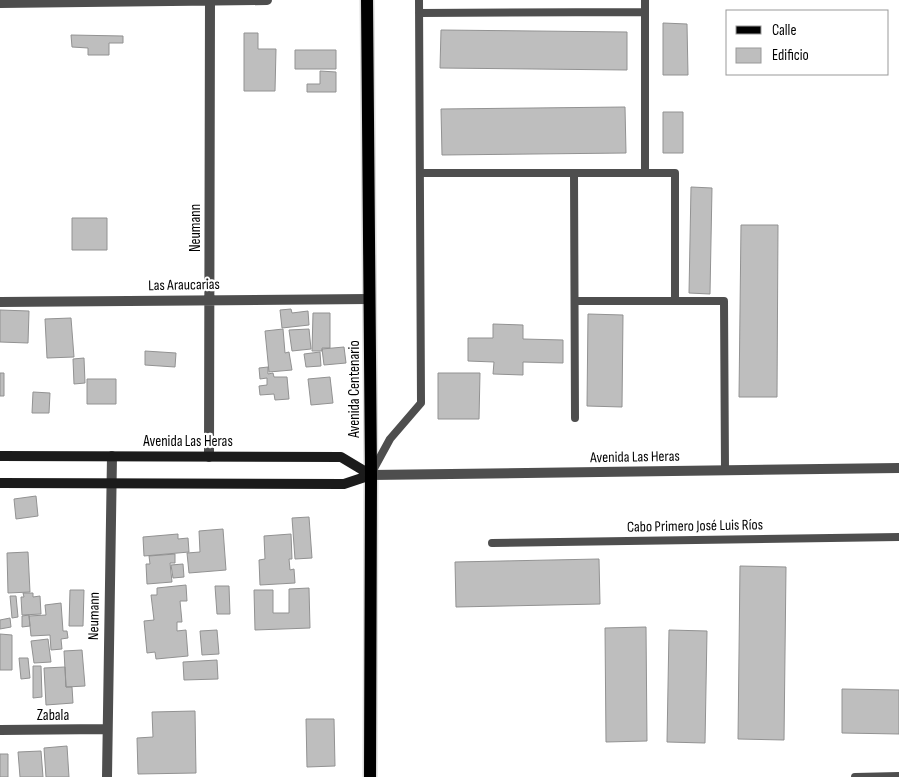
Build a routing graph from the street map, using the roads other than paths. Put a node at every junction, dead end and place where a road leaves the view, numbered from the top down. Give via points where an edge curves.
1 (210, 0) edge
2 (267, 0) edge
3 (367, 0) edge
4 (419, 0) edge
5 (645, 0) edge
6 (0, 3) edge
7 (645, 12) junction
8 (419, 13) junction
9 (646, 172) junction
10 (420, 173) junction
11 (574, 173) junction
12 (369, 298) junction
13 (210, 300) junction
14 (575, 301) junction
15 (675, 301) junction
16 (0, 302) edge
17 (575, 418) dead end
18 (0, 456) edge
19 (112, 456) junction
20 (209, 457) junction
21 (899, 468) edge
22 (725, 470) junction
23 (370, 475) junction
24 (0, 483) edge
25 (111, 483) junction
26 (899, 537) edge
27 (492, 543) dead end
28 (107, 729) junction
29 (0, 730) edge
30 (899, 776) edge
31 (106, 777) edge
32 (370, 777) edge
33 (855, 777) edge

1 - 2 street
1 - 6 street
1 - 13 street, Neumann
3 - 12 main road, Avenida Centenario
4 - 8 lane
5 - 7 lane
7 - 8 lane
7 - 9 lane
8 - 10 lane
9 - 11 lane
9 - 15 lane via 675,173
10 - 11 lane
10 - 23 lane via 421,403 390,439
11 - 14 lane
12 - 13 street, Las Araucarias
12 - 23 main road, Avenida Centenario
13 - 16 street, Las Araucarias
13 - 20 street, Neumann
14 - 15 lane
14 - 17 lane
15 - 22 lane via 724,301
18 - 19 main road, Avenida Las Heras
19 - 20 main road, Avenida Las Heras
19 - 25 street, Neumann
20 - 23 main road, Avenida Las Heras via 341,457
21 - 22 street, Avenida Las Heras
22 - 23 street, Avenida Las Heras
23 - 25 main road, Avenida Las Heras via 344,484
23 - 32 main road, Avenida Centenario
24 - 25 main road, Avenida Las Heras
25 - 28 street, Neumann
26 - 27 lane, Cabo Primero José Luis Ríos
28 - 29 street, Zabala
28 - 31 street, Neumann
30 - 33 lane

